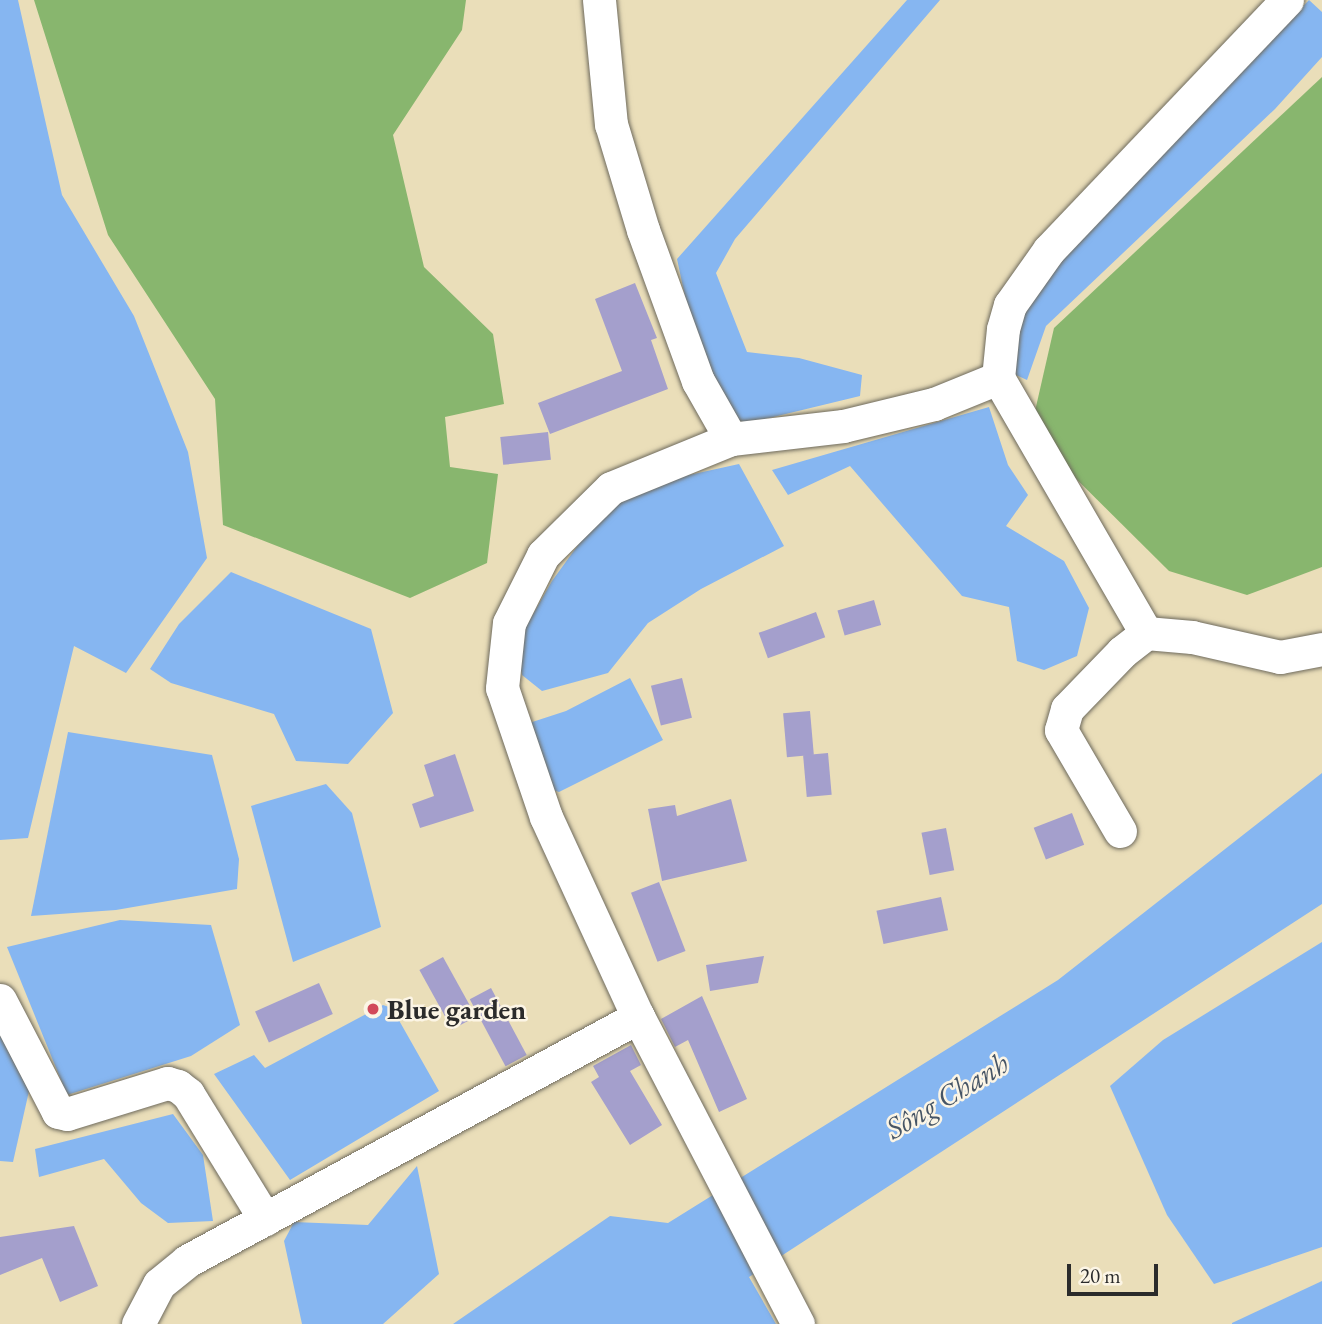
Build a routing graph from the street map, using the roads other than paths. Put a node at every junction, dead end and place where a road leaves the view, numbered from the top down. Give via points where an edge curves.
1 (599, 0) edge
2 (1287, 0) edge
3 (998, 377) junction
4 (731, 439) junction
5 (1146, 633) junction
6 (1322, 649) edge
7 (1120, 831) dead end
8 (0, 1000) edge
9 (638, 1017) junction
10 (265, 1219) junction
11 (138, 1324) edge
12 (798, 1324) edge

1 - 4 street via 611,124 698,381
2 - 3 street via 1049,250 1010,305
3 - 4 street via 934,404 843,426
3 - 5 street
4 - 9 street via 611,488 543,555 509,623 502,688 546,817
5 - 6 street via 1192,637 1280,657
5 - 7 street via 1067,709 1062,720 1065,741
8 - 10 street via 58,1112 67,1114 167,1083 178,1086 188,1094
9 - 10 street
9 - 12 street
10 - 11 street via 187,1261 159,1284

